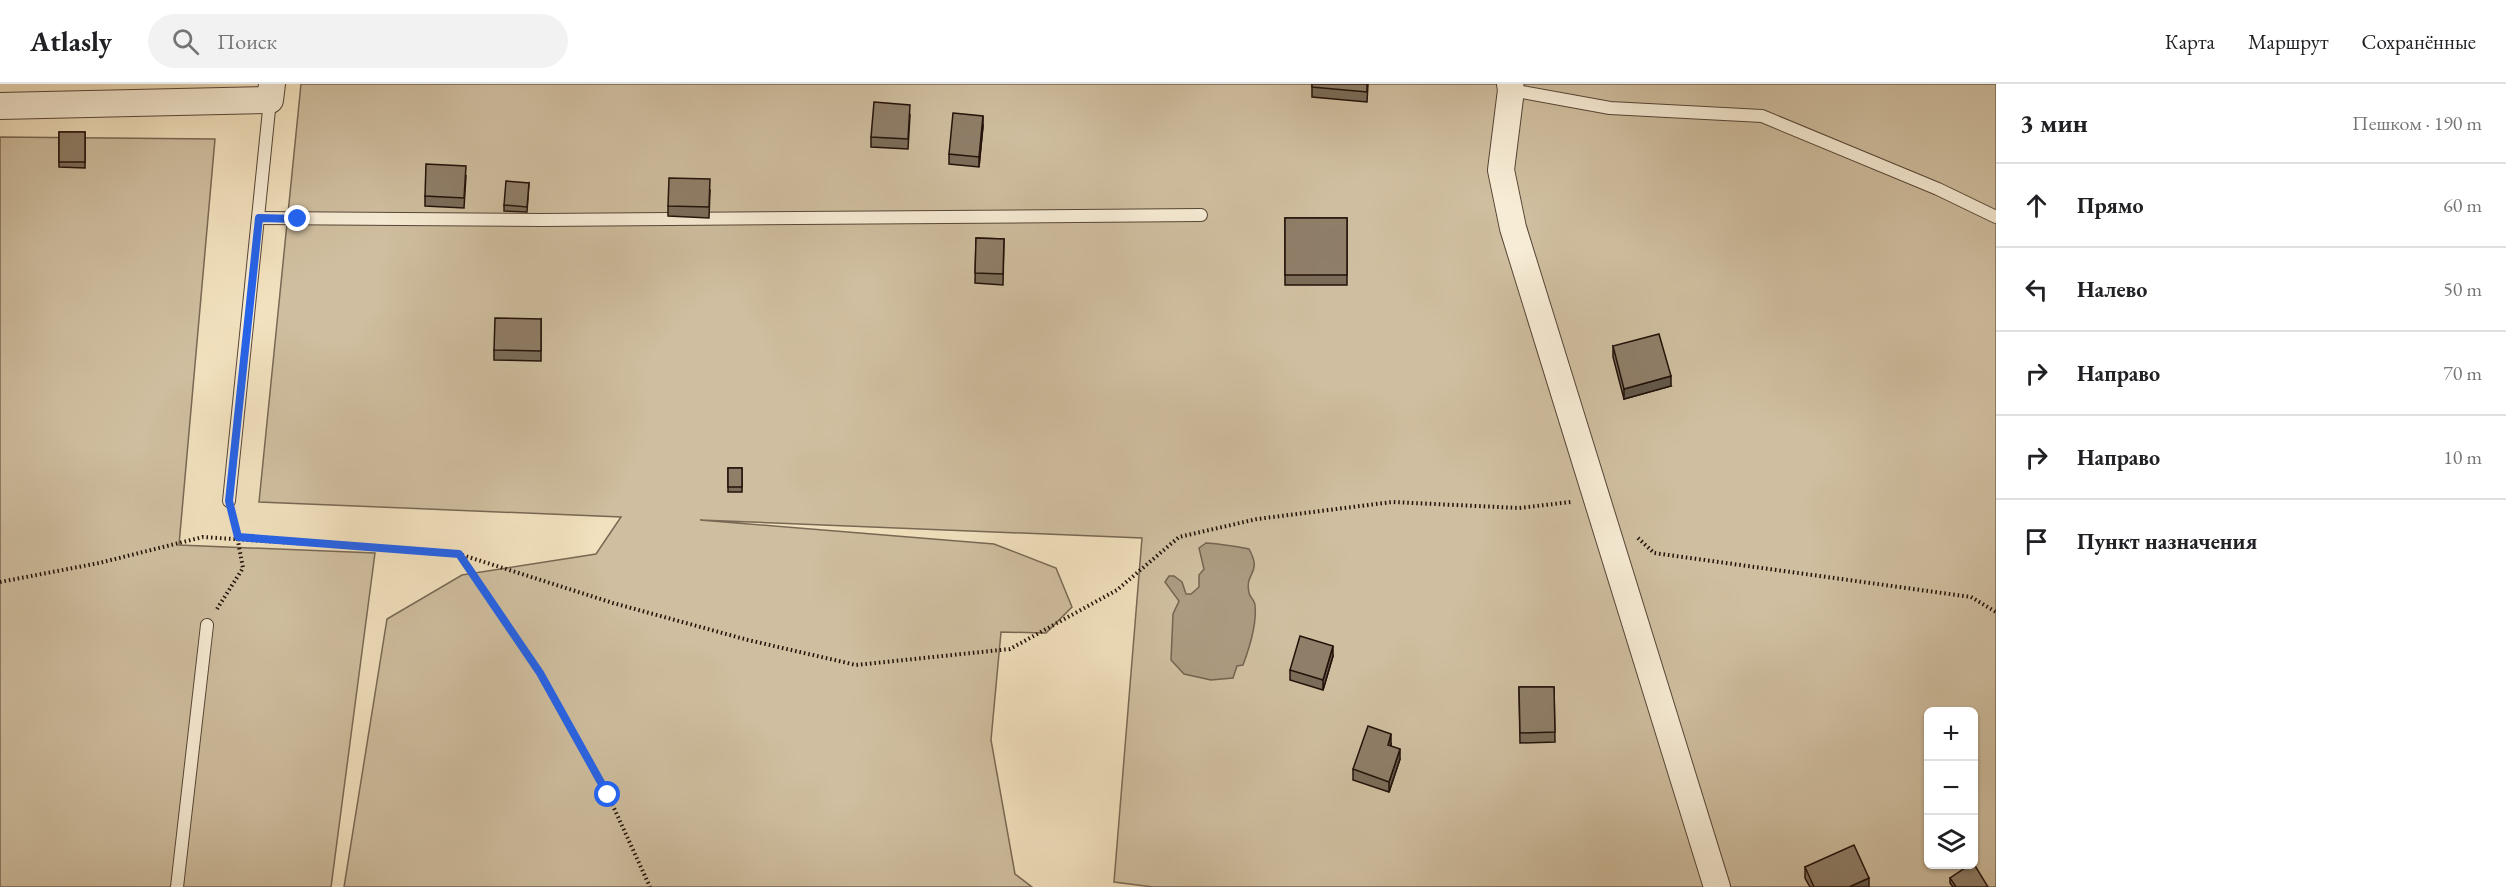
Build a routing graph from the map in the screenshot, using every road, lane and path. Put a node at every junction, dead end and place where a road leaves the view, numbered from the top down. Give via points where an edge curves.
1 (1510, 87) edge
2 (271, 92) edge
3 (0, 106) edge
4 (1201, 215) dead end
5 (1996, 217) edge
6 (259, 218) junction
7 (1597, 499) junction
8 (229, 501) joint
9 (238, 537) junction
10 (1638, 537) dead end
11 (459, 554) junction
12 (0, 582) edge
13 (1996, 612) edge
14 (207, 625) joint
15 (177, 887) edge
16 (650, 887) edge
17 (1717, 887) edge

1 - 5 lane via 1610,108 1762,116
1 - 7 street via 1501,170 1513,228
2 - 3 street
2 - 6 lane
4 - 6 lane
6 - 8 lane
7 - 11 path via 1519,508 1392,502 1257,519 1179,537 1117,590 1010,649 856,665 613,603
7 - 17 street
8 - 9 path
9 - 11 path
9 - 12 path via 203,537
9 - 14 path via 243,568
10 - 13 path via 1654,552 1971,597
11 - 16 path via 540,673 608,795
14 - 15 lane

